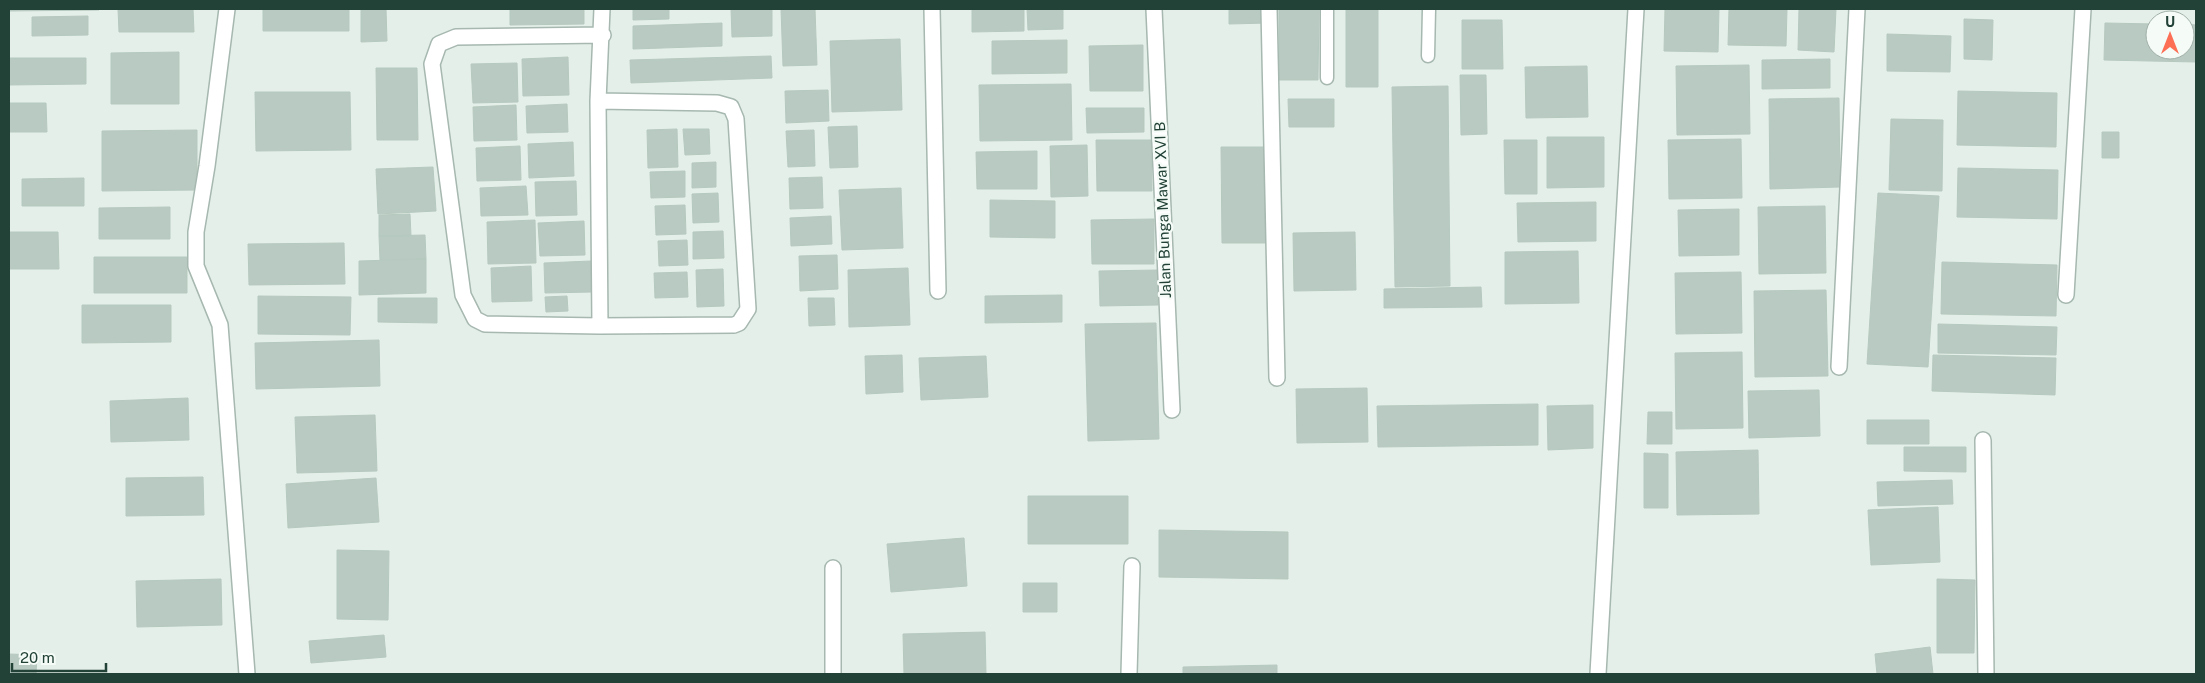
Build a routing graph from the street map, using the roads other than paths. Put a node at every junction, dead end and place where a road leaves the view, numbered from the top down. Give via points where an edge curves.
1 (226, 9) edge
2 (602, 9) edge
3 (932, 9) edge
4 (1154, 9) edge
5 (1269, 9) edge
6 (1327, 9) edge
7 (1429, 9) edge
8 (1636, 9) edge
9 (1857, 9) edge
10 (2083, 9) edge
11 (603, 35) junction
12 (1428, 56) dead end
13 (1327, 78) dead end
14 (598, 101) junction
15 (938, 291) dead end
16 (2066, 295) dead end
17 (600, 326) junction
18 (1839, 367) dead end
19 (1277, 378) dead end
20 (1172, 410) dead end
21 (1983, 440) dead end
22 (1132, 566) dead end
23 (833, 568) dead end
24 (247, 674) edge
25 (833, 674) edge
26 (1129, 674) edge
27 (1598, 674) edge
28 (1986, 674) edge

1 - 24 street via 196,232 196,266 220,325
2 - 11 street
3 - 15 street
4 - 20 street, Jalan Bunga Mawar XVI B
5 - 19 street
6 - 13 lane
7 - 12 lane
8 - 27 street
9 - 18 street
10 - 16 street
11 - 14 street
11 - 17 street via 456,37 438,44 432,64 463,295 475,319 485,324
14 - 17 street
14 - 17 street via 717,103 731,107 736,119 748,309 734,325
21 - 28 street
22 - 26 street
23 - 25 street

